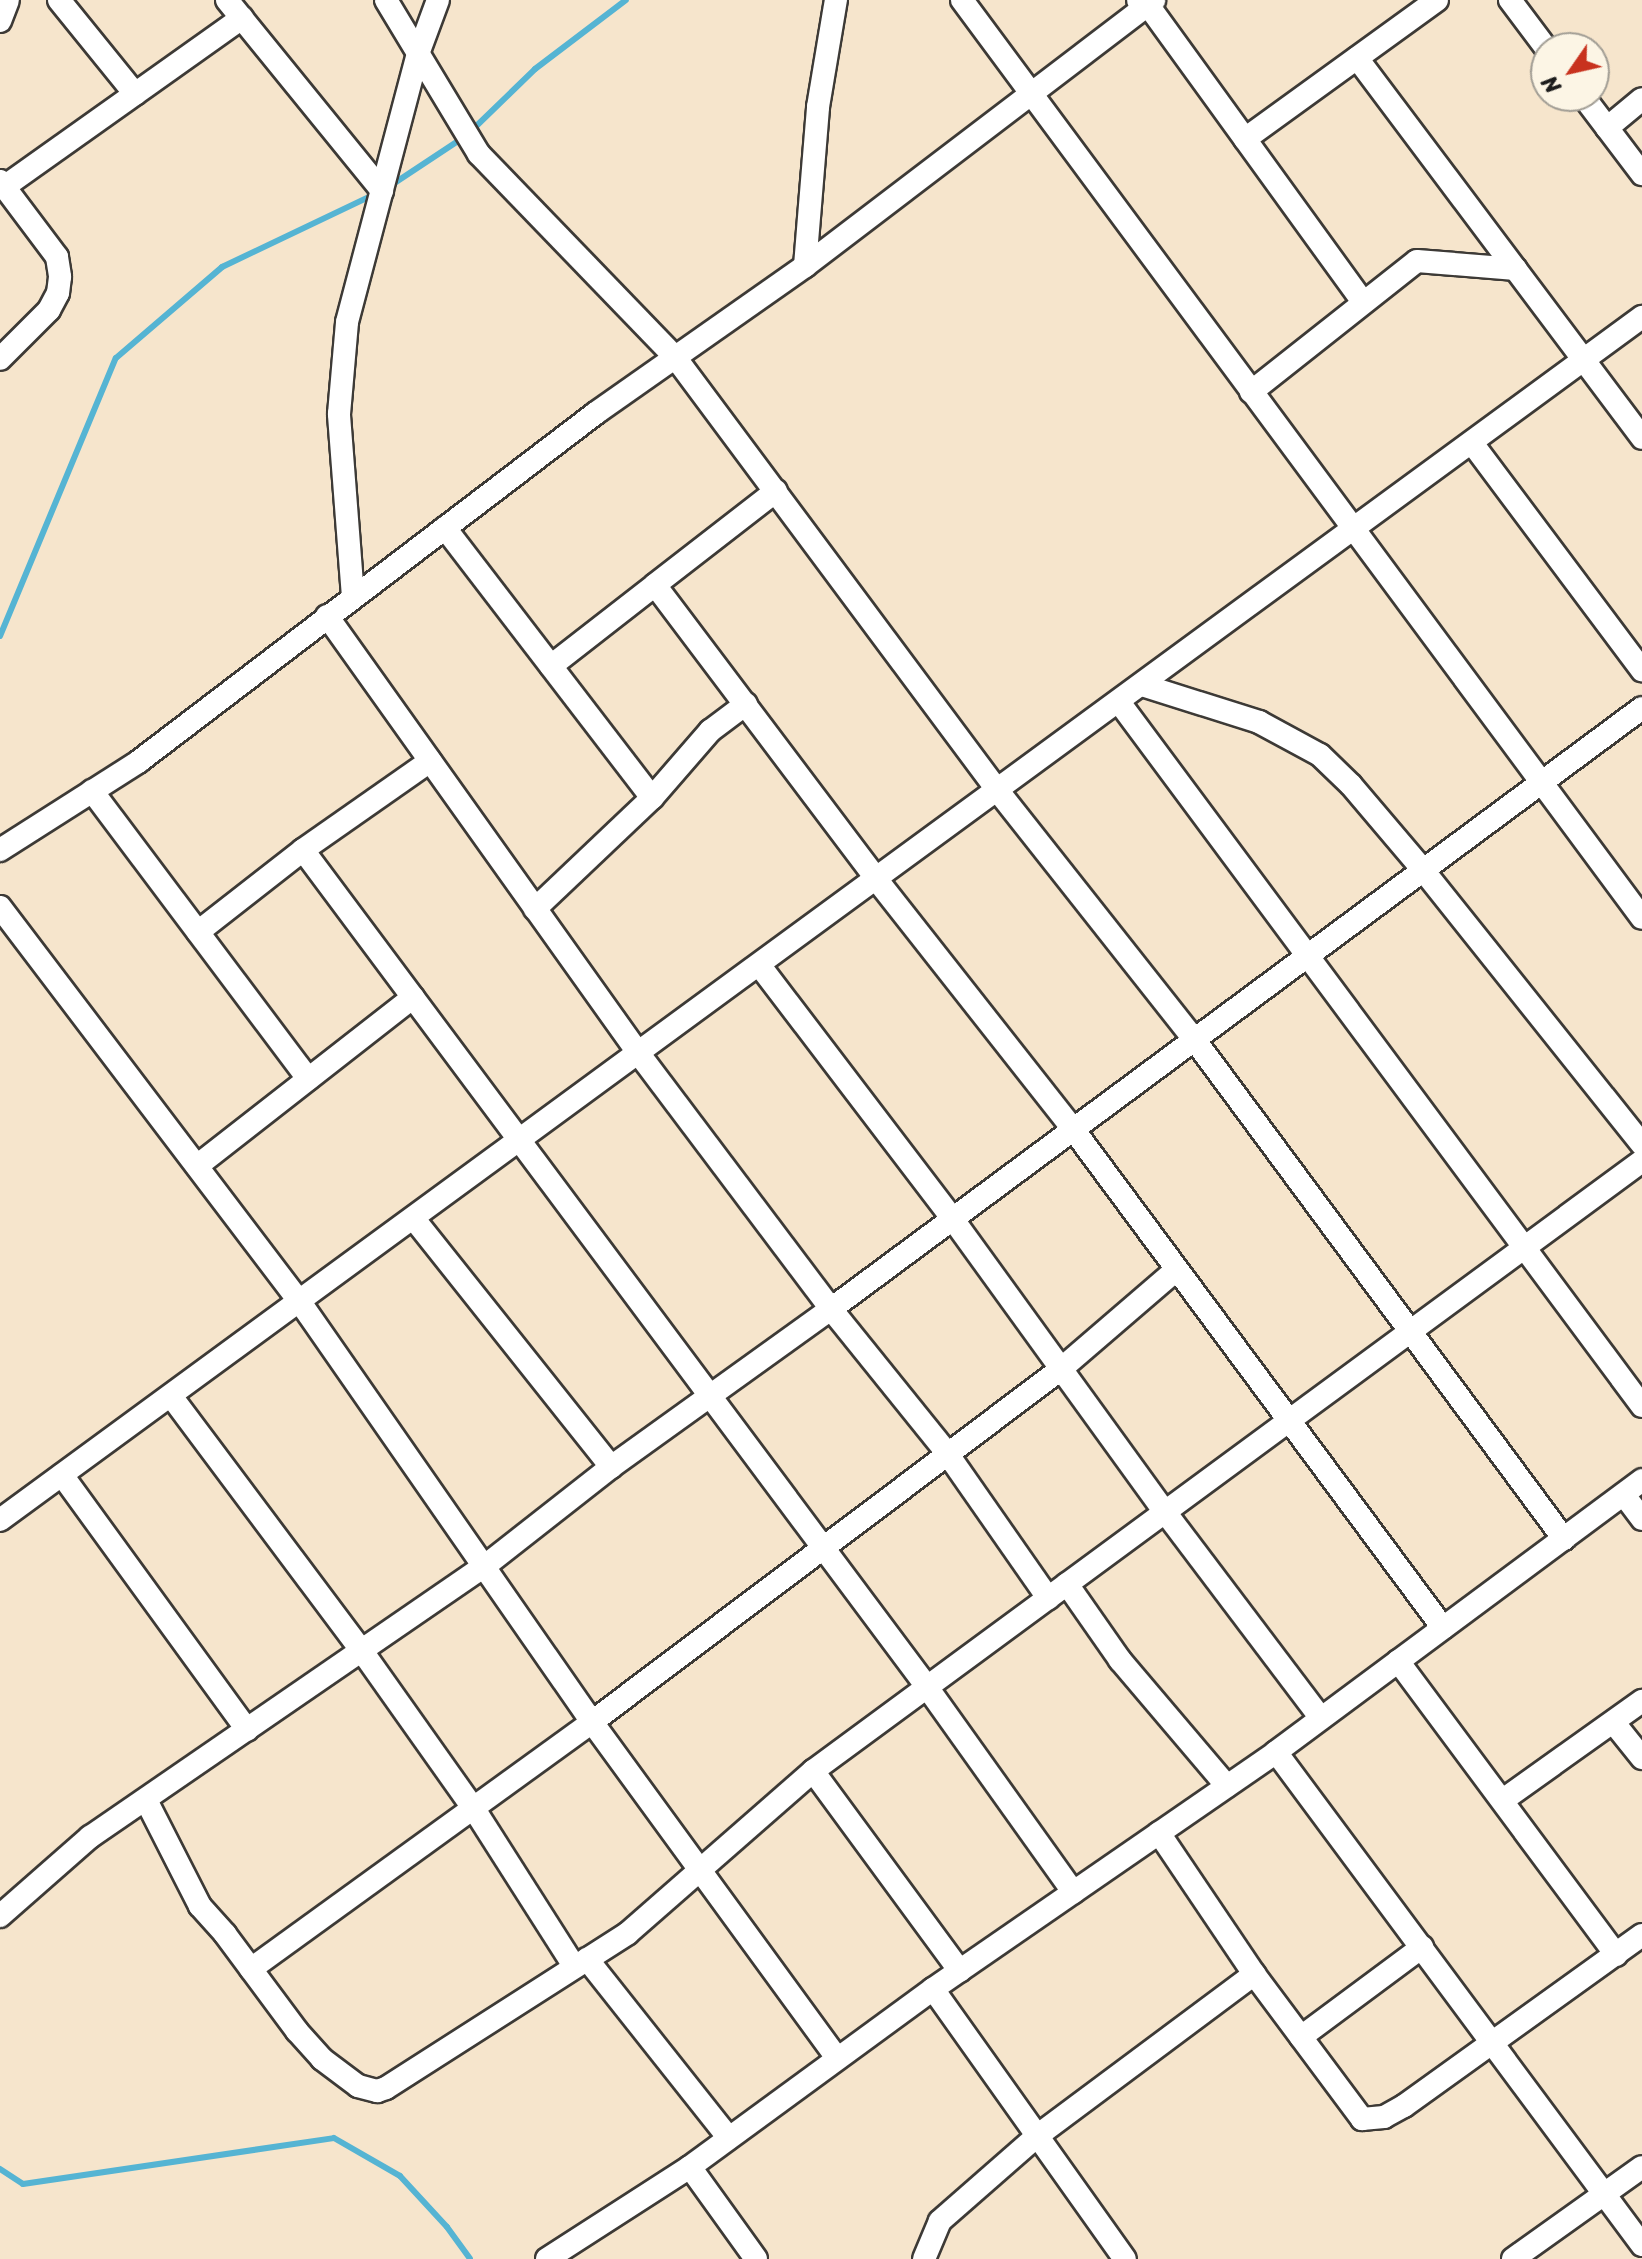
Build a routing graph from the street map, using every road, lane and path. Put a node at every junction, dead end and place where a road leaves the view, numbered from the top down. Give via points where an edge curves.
1 (8, 0) edge
2 (59, 0) edge
3 (227, 0) edge
4 (386, 0) edge
5 (438, 0) edge
6 (836, 0) edge
7 (962, 0) edge
8 (1437, 0) edge
9 (1510, 0) edge
10 (1146, 2) edge
11 (242, 18) junction
12 (0, 21) edge
13 (1534, 32) edge
14 (418, 54) junction
15 (1357, 58) junction
16 (1030, 92) junction
17 (135, 94) junction
18 (1642, 99) edge
19 (1595, 112) edge
20 (1607, 128) junction
21 (1245, 139) junction
22 (1642, 174) edge
23 (2, 184) edge
24 (382, 191) junction
25 (805, 266) junction
26 (1516, 269) junction
27 (1362, 301) junction
28 (1642, 317) edge
29 (675, 357) junction
30 (0, 359) edge
31 (1584, 360) junction
32 (1251, 392) junction
33 (1642, 438) edge
34 (1472, 443) junction
35 (776, 491) junction
36 (445, 528) junction
37 (1353, 530) junction
38 (655, 585) junction
39 (353, 597) junction
40 (327, 616) junction
41 (551, 666) junction
42 (1642, 670) edge
43 (1142, 685) junction
44 (1119, 702) junction
45 (746, 704) junction
46 (1642, 708) edge
47 (430, 761) junction
48 (1543, 782) junction
49 (92, 791) junction
50 (998, 791) junction
51 (652, 798) junction
52 (0, 850) edge
53 (303, 850) junction
54 (1423, 870) junction
55 (877, 880) junction
56 (0, 907) edge
57 (535, 909) junction
58 (1642, 918) edge
59 (198, 932) junction
60 (1309, 954) junction
61 (760, 966) junction
62 (413, 997) junction
63 (1194, 1039) junction
64 (639, 1054) junction
65 (308, 1079) junction
66 (1073, 1129) junction
67 (521, 1142) junction
68 (1642, 1144) edge
69 (1642, 1161) edge
70 (197, 1166) junction
71 (952, 1218) junction
72 (414, 1219) junction
73 (1527, 1246) junction
74 (1176, 1270) junction
75 (300, 1302) junction
76 (831, 1309) junction
77 (1411, 1332) junction
78 (1061, 1369) junction
79 (171, 1396) junction
80 (711, 1396) junction
81 (1642, 1406) edge
82 (1289, 1421) junction
83 (947, 1453) junction
84 (611, 1467) junction
85 (62, 1475) junction
86 (1642, 1480) edge
87 (1624, 1495) junction
88 (1165, 1512) junction
89 (1642, 1519) edge
90 (0, 1520) edge
91 (1564, 1539) junction
92 (822, 1546) junction
93 (486, 1565) junction
94 (1067, 1584) junction
95 (1048, 1598) junction
96 (1443, 1628) junction
97 (362, 1651) junction
98 (1398, 1661) junction
99 (927, 1687) junction
100 (1642, 1701) edge
101 (1321, 1718) junction
102 (592, 1722) junction
103 (1614, 1723) junction
104 (247, 1730) junction
105 (1276, 1752) junction
106 (1642, 1758) edge
107 (813, 1771) junction
108 (1227, 1786) junction
109 (146, 1800) junction
110 (1503, 1800) junction
111 (474, 1809) junction
112 (1159, 1833) junction
113 (700, 1867) junction
114 (1073, 1892) junction
115 (0, 1916) edge
116 (1642, 1935) edge
117 (1422, 1947) junction
118 (1616, 1955) junction
119 (580, 1963) junction
120 (251, 1969) junction
121 (960, 1971) junction
122 (1254, 1974) junction
123 (933, 1989) junction
124 (1301, 2037) junction
125 (1495, 2044) junction
126 (837, 2058) junction
127 (1037, 2136) junction
128 (729, 2138) junction
129 (690, 2167) junction
130 (1642, 2167) edge
131 (1605, 2194) junction
132 (1642, 2245) edge
133 (931, 2255) edge
134 (550, 2258) edge
135 (756, 2259) edge
136 (1125, 2259) edge
137 (1513, 2259) edge

1 - 12 street
2 - 17 street
3 - 11 street
4 - 14 street
5 - 14 street
6 - 25 street via 818,107
7 - 16 street
8 - 15 street
9 - 13 street
10 - 16 street
10 - 21 street
11 - 17 street
11 - 24 street
14 - 24 street
14 - 29 street via 479,154
15 - 21 street
15 - 26 street
16 - 25 street
16 - 32 street
17 - 23 street
18 - 20 street
19 - 20 street
20 - 22 street
21 - 27 street
23 - 30 street via 57,257 60,277 49,310
24 - 39 street via 347,322 342,370 339,414
25 - 29 street
26 - 27 street via 1422,260
26 - 31 street
27 - 32 street
28 - 31 street
29 - 35 street
29 - 36 street
31 - 33 street
31 - 34 street
32 - 37 street
34 - 37 street
34 - 42 street
35 - 38 street
35 - 50 street
36 - 39 street
36 - 41 street
37 - 43 street
37 - 48 street
38 - 41 street
38 - 45 street
39 - 40 street
40 - 47 street
40 - 49 street via 138,762
41 - 51 street
43 - 44 street
43 - 54 street via 1259,722 1309,747 1351,785
44 - 50 street
44 - 60 street
45 - 51 street via 710,731
45 - 55 street
46 - 48 street
47 - 53 street
47 - 57 street
48 - 54 street
48 - 58 street
49 - 52 street
49 - 59 street
50 - 55 street
50 - 63 street
51 - 57 street
53 - 59 street
53 - 62 street
54 - 60 street
54 - 68 street
55 - 61 street
55 - 66 street
56 - 70 street
57 - 64 street
59 - 65 street
60 - 63 street
60 - 73 street
61 - 64 street
61 - 71 street
62 - 65 street
62 - 67 street
63 - 66 street
63 - 77 street
64 - 67 street
64 - 76 street
65 - 70 street
66 - 71 street
66 - 74 street
67 - 72 street
67 - 80 street
69 - 73 street
70 - 75 street
71 - 76 street
71 - 78 street
72 - 75 street
72 - 84 street
73 - 77 street
73 - 81 street
74 - 78 street
74 - 82 street
75 - 79 street
75 - 93 street
76 - 80 street
76 - 83 street
77 - 82 street
77 - 91 street
78 - 83 street
78 - 88 street
79 - 85 street
79 - 97 street
80 - 84 street
80 - 92 street
82 - 88 street
82 - 96 street
83 - 92 street
83 - 95 street
84 - 93 street
85 - 90 street
85 - 104 street
86 - 87 street
87 - 89 street
87 - 91 street
88 - 94 street
88 - 101 street
91 - 96 street
92 - 99 street
92 - 102 street
93 - 97 street
93 - 102 street
94 - 95 street
94 - 108 street via 1120,1660
95 - 99 street
96 - 98 street
97 - 104 street
97 - 111 street
98 - 101 street
98 - 110 street
99 - 107 street
99 - 114 street
100 - 103 street
101 - 105 street
102 - 111 street
102 - 113 street
103 - 106 street
103 - 110 street
104 - 109 street
105 - 108 street
105 - 117 street
107 - 113 street
107 - 121 street
108 - 112 street
109 - 115 street via 90,1837
109 - 120 street via 200,1906
110 - 118 street
111 - 119 street
111 - 120 street
112 - 114 street
112 - 122 street
113 - 119 street via 628,1933
113 - 126 street
114 - 121 street
116 - 118 street
117 - 124 street
117 - 125 street
118 - 125 street
119 - 120 street via 377,2091 358,2086 322,2059
119 - 128 street
121 - 123 street
122 - 124 street
122 - 127 street
123 - 126 street
123 - 127 street
124 - 125 street via 1362,2119 1384,2117 1404,2106
125 - 131 street
126 - 128 street
127 - 133 street via 940,2221
127 - 136 street
128 - 129 street
129 - 134 street
129 - 135 street
130 - 131 street
131 - 132 street
131 - 137 street

